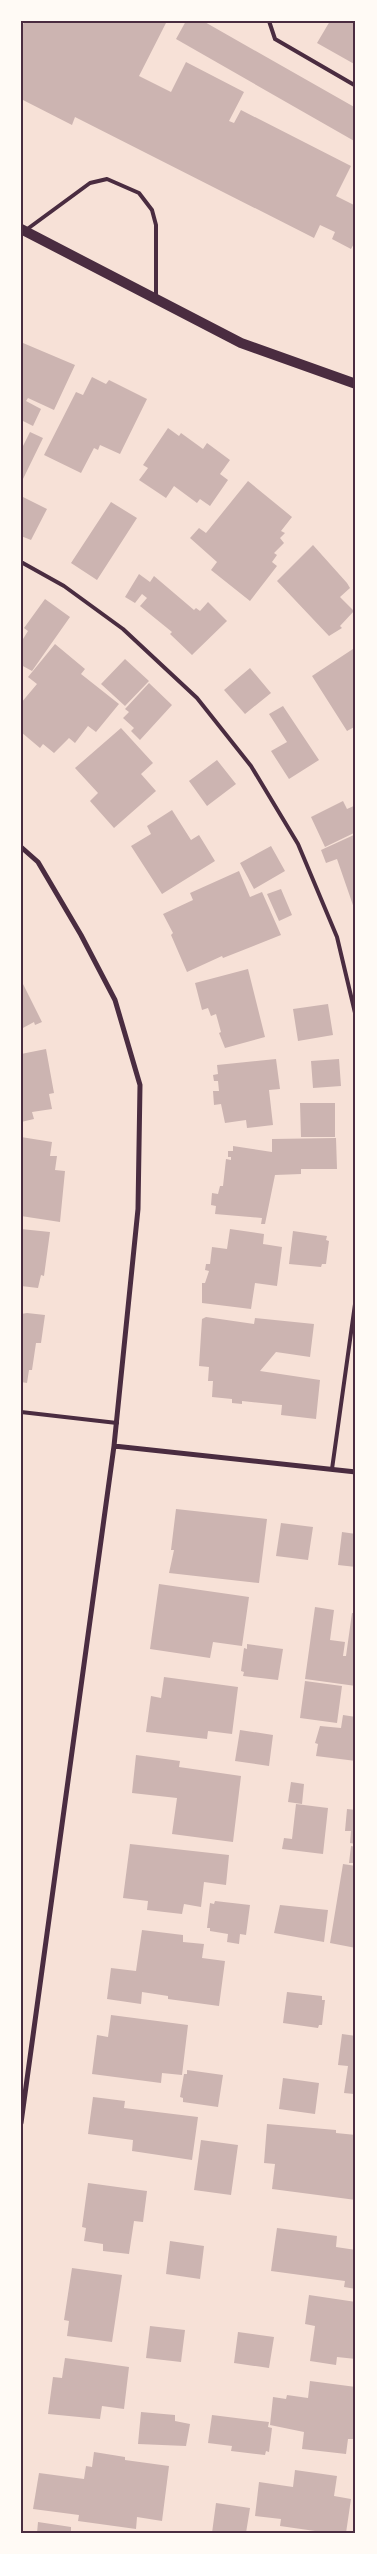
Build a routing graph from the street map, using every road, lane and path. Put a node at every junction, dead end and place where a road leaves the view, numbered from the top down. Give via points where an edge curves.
1 (270, 21) edge
2 (356, 86) edge
3 (23, 230) edge
4 (156, 299) junction
5 (356, 384) edge
6 (21, 562) edge
7 (21, 847) edge
8 (356, 1017) edge
9 (356, 1297) edge
10 (21, 1412) edge
11 (117, 1423) junction
12 (114, 1446) junction
13 (332, 1469) junction
14 (356, 1472) edge
15 (21, 2124) edge

1 - 2 lane via 275,39
3 - 4 main road
3 - 4 lane via 90,183 107,179 139,193 152,210 156,225
4 - 5 main road via 241,343
6 - 8 lane via 64,586 123,629 197,698 251,766 298,844 333,928
7 - 11 street via 38,862 115,1000 140,1085 138,1209
9 - 13 lane
10 - 11 lane
11 - 12 street
12 - 13 street
12 - 15 street
13 - 14 street

